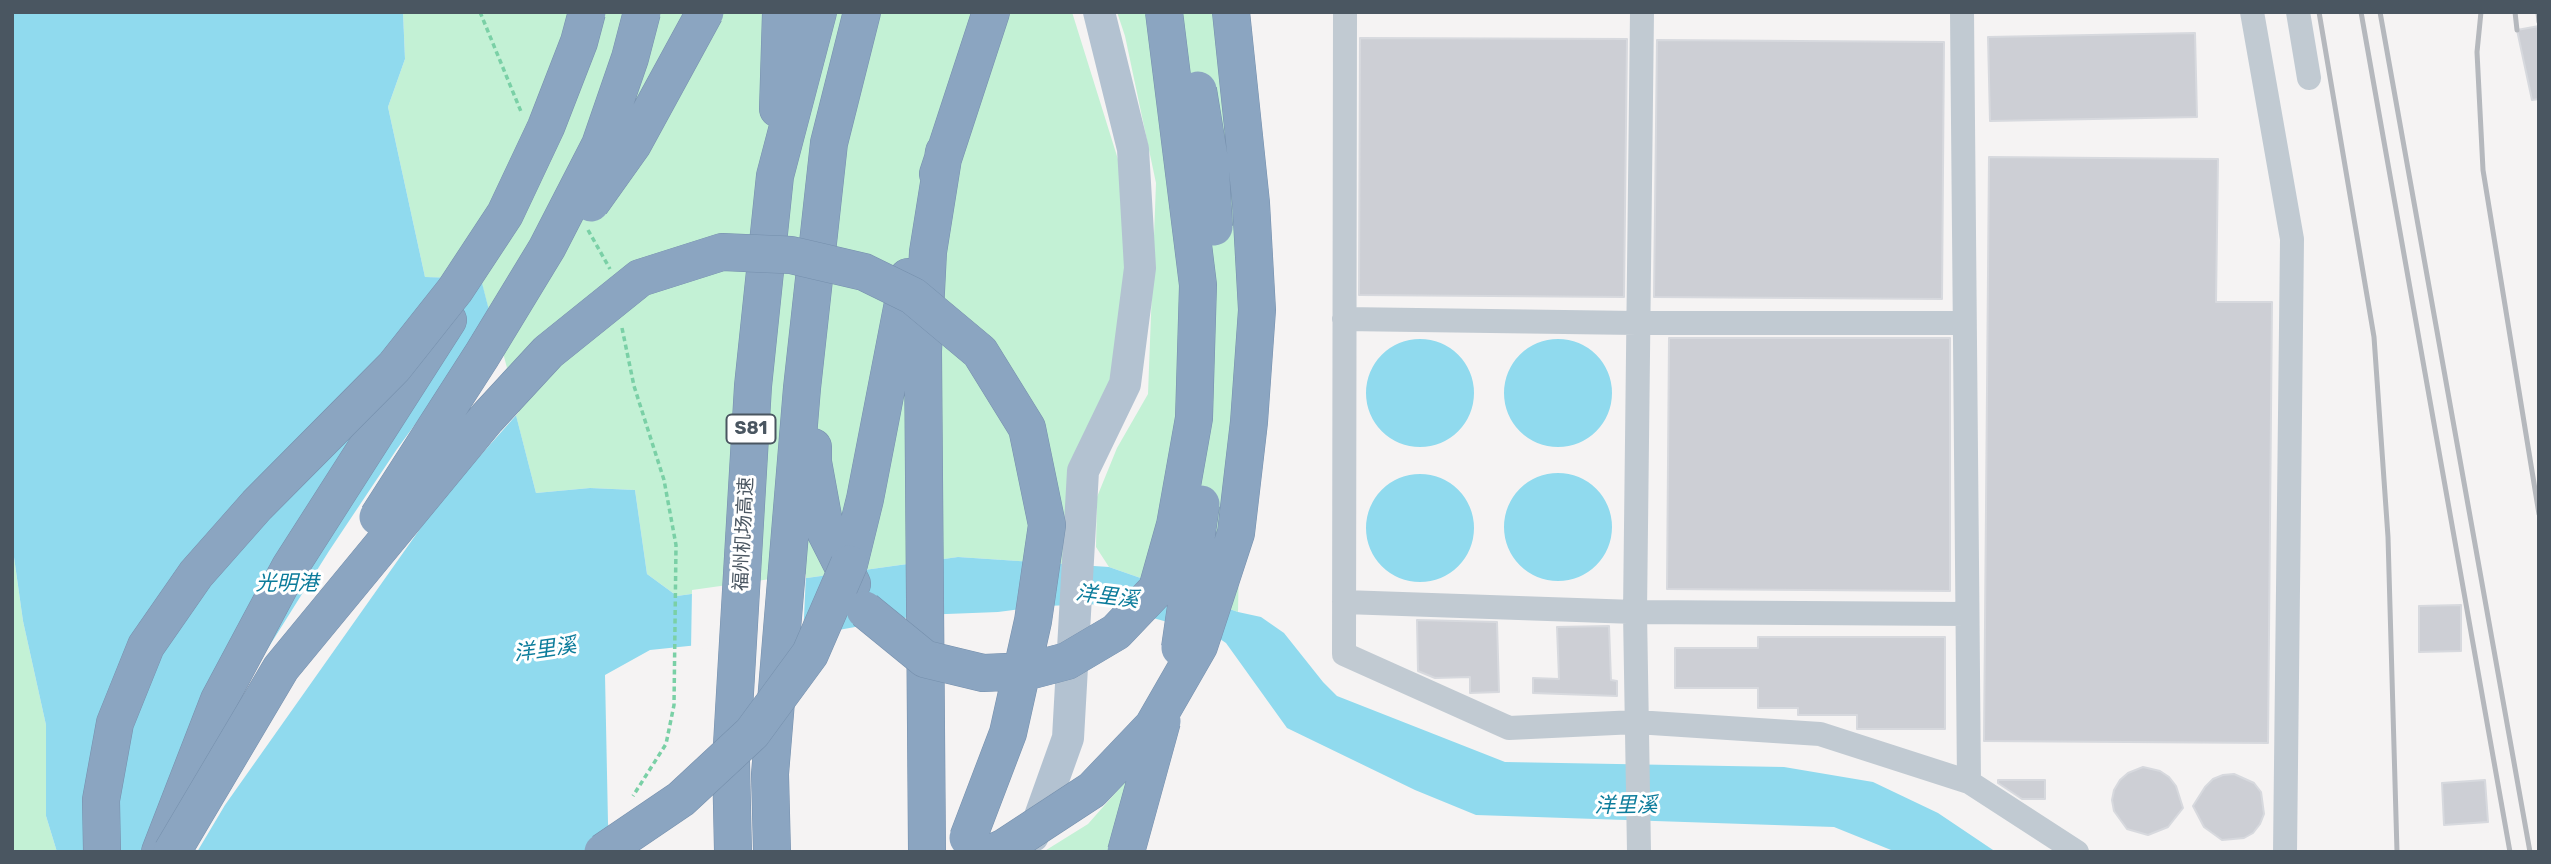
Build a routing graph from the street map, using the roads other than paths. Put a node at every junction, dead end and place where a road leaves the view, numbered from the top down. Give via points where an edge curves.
1 (587, 12) edge
2 (642, 12) edge
3 (705, 12) edge
4 (781, 12) edge
5 (818, 12) edge
6 (862, 12) edge
7 (991, 12) edge
8 (1099, 12) edge
9 (1164, 12) edge
10 (1182, 12) edge
11 (1229, 12) edge
12 (1345, 12) edge
13 (1642, 12) edge
14 (1962, 12) edge
15 (2252, 12) edge
16 (2298, 12) edge
17 (2309, 78) dead end
18 (944, 152) junction
19 (775, 176) junction
20 (505, 214) junction
21 (811, 318) junction
22 (1345, 319) junction
23 (1637, 323) junction
24 (1963, 323) junction
25 (461, 389) junction
26 (1344, 602) junction
27 (1635, 612) junction
28 (1967, 614) junction
29 (281, 667) junction
30 (1636, 722) junction
31 (1969, 782) junction
32 (1639, 840) edge
33 (976, 847) edge
34 (102, 852) edge
35 (160, 852) edge
36 (172, 852) edge
37 (603, 852) edge
38 (733, 852) edge
39 (772, 852) edge
40 (928, 852) edge
41 (1027, 852) edge
42 (1126, 852) edge
43 (2077, 852) edge
44 (2286, 852) edge

1 - 20 highway, bridge via 546,127
2 - 25 highway, bridge via 600,145 547,248
3 - 25 highway, bridge via 633,144
4 - 19 highway
5 - 19 highway, 福州机场高速 / S81
6 - 21 highway, S81 via 829,143
7 - 18 highway
8 - 41 main road via 1133,149 1140,268 1125,384 1083,471 1068,738
9 - 21 highway, bridge via 1198,285 1194,418 1175,525 1157,589 1116,632 1067,661 1029,671 983,673 925,659 865,610 826,533 821,509 813,462
10 - 42 highway, bridge via 1210,163 1218,288 1215,405 1178,661
11 - 33 highway, bridge via 1251,203 1256,310 1250,422 1236,533 1199,646 1153,726 1092,790 1005,847
12 - 22 lane
13 - 23 lane
14 - 24 lane
15 - 44 lane via 2292,239
16 - 17 lane
18 - 37 highway, bridge via 906,285 849,564 810,654 752,733 681,799
18 - 40 highway via 928,252 923,351
19 - 38 highway, 福州机场高速 / S81, bridge via 751,414 731,761
20 - 34 highway, bridge via 455,290 394,367 239,524 196,574 146,646 115,723 100,800
20 - 35 highway, bridge via 445,325 290,567 219,700
21 - 39 highway, S81, bridge via 770,774
22 - 23 lane
22 - 26 lane
23 - 24 lane
23 - 27 lane
24 - 28 lane
25 - 29 highway, bridge
26 - 27 lane
26 - 30 lane via 1344,654 1509,728
27 - 28 lane
27 - 30 lane
28 - 31 lane
29 - 33 highway, bridge via 487,418 548,352 640,278 722,253 791,255 864,272 913,296 980,352 1027,428 1047,525 1033,621
29 - 36 highway, bridge
30 - 31 lane via 1820,734
30 - 32 lane
31 - 43 lane

